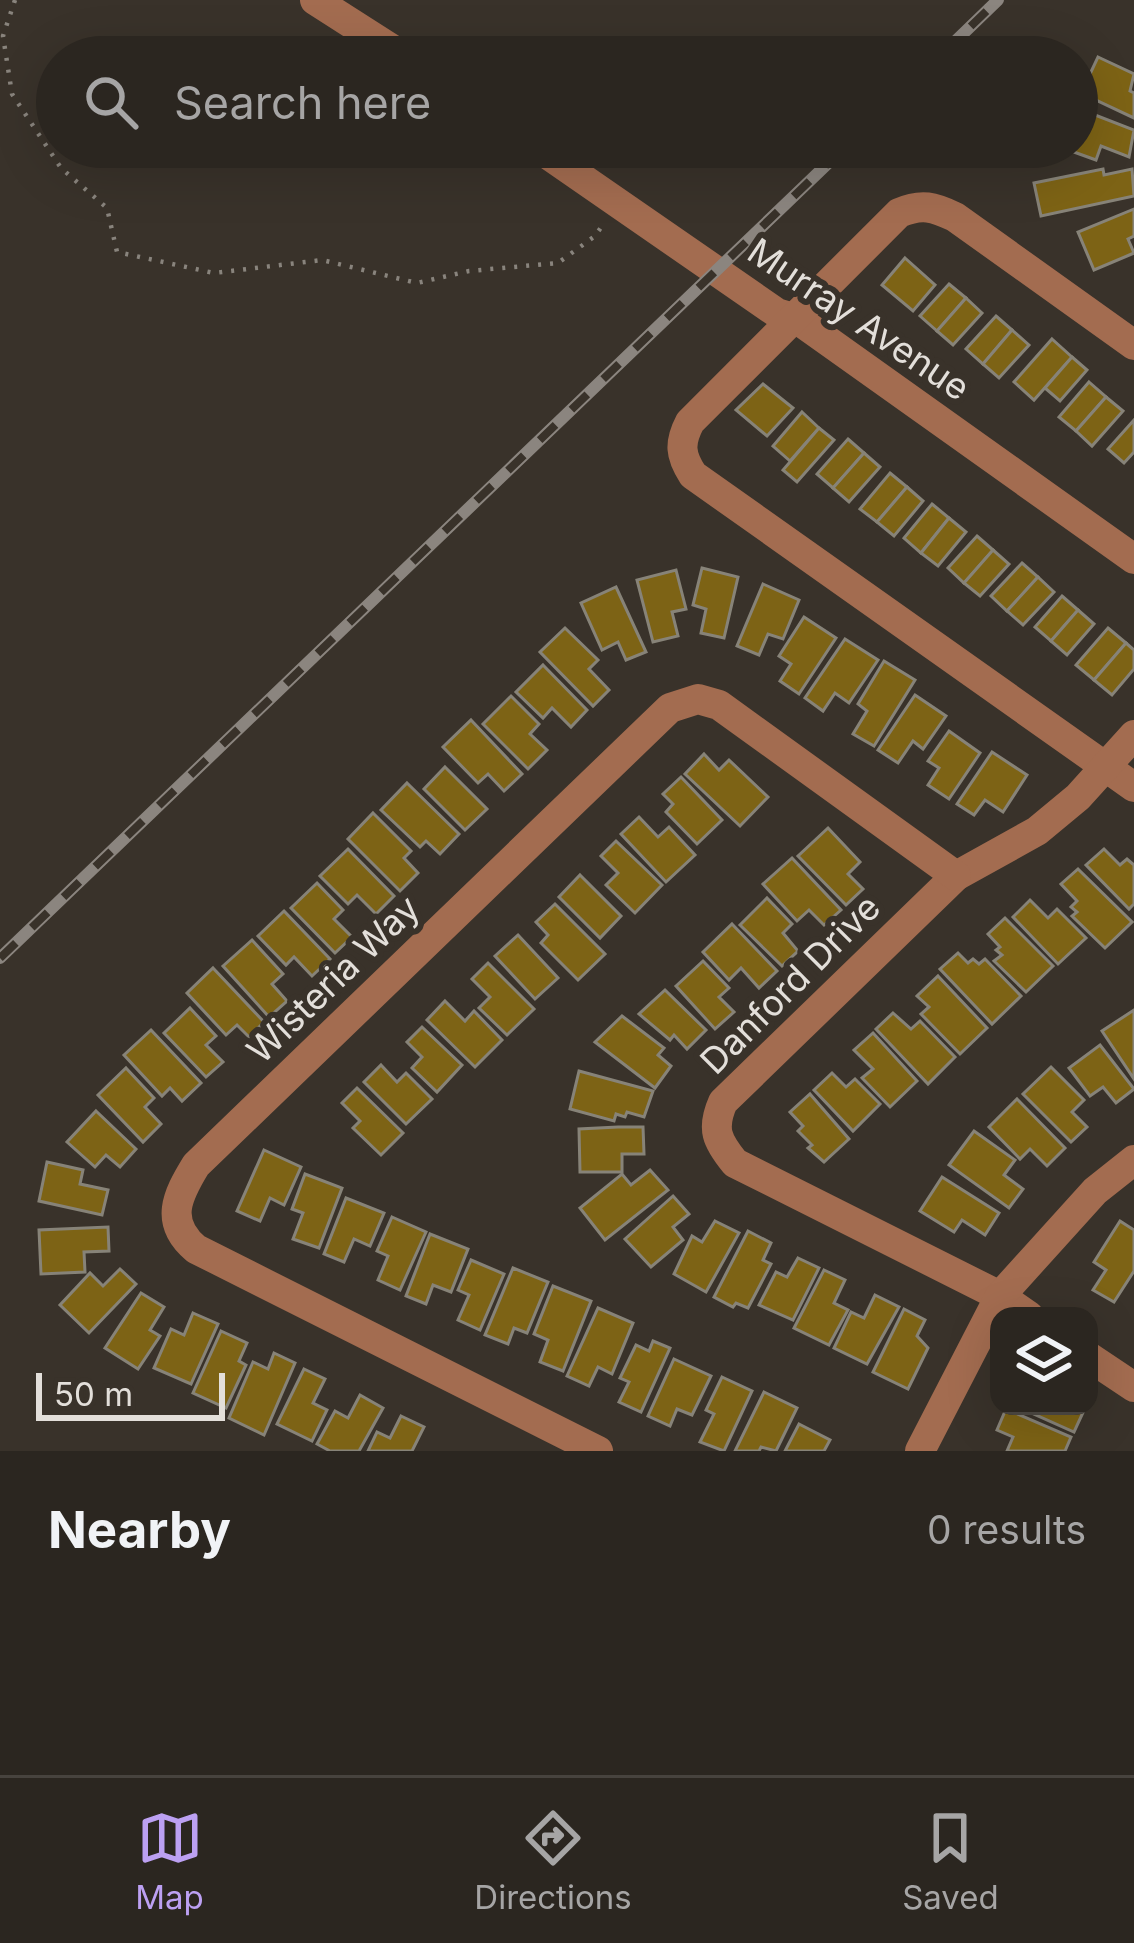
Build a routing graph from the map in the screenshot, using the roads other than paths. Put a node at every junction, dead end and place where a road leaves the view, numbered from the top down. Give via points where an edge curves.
1 (315, 0) edge
2 (371, 36) edge
3 (568, 168) edge
4 (797, 319) junction
5 (1134, 345) edge
6 (1134, 559) edge
7 (1134, 735) edge
8 (1105, 766) junction
9 (1134, 787) edge
10 (956, 876) junction
11 (1134, 1160) edge
12 (1000, 1296) junction
13 (1016, 1307) edge
14 (1098, 1363) edge
15 (1134, 1388) edge
16 (598, 1451) edge
17 (920, 1451) edge

1 - 2 street
3 - 4 street, Murray Avenue via 777,313
4 - 5 street via 899,213 932,206
4 - 6 street, Murray Avenue
4 - 8 street via 690,422 682,459 693,475
7 - 8 street, Danford Drive
8 - 9 street
8 - 10 street, Danford Drive via 1037,831
10 - 12 street, Danford Drive via 723,1102 715,1121 734,1163
10 - 16 street, Wisteria Way via 719,705 686,700 196,1165 179,1192 174,1218 196,1249
11 - 12 street via 1095,1191
12 - 13 street
12 - 17 street
14 - 15 street

